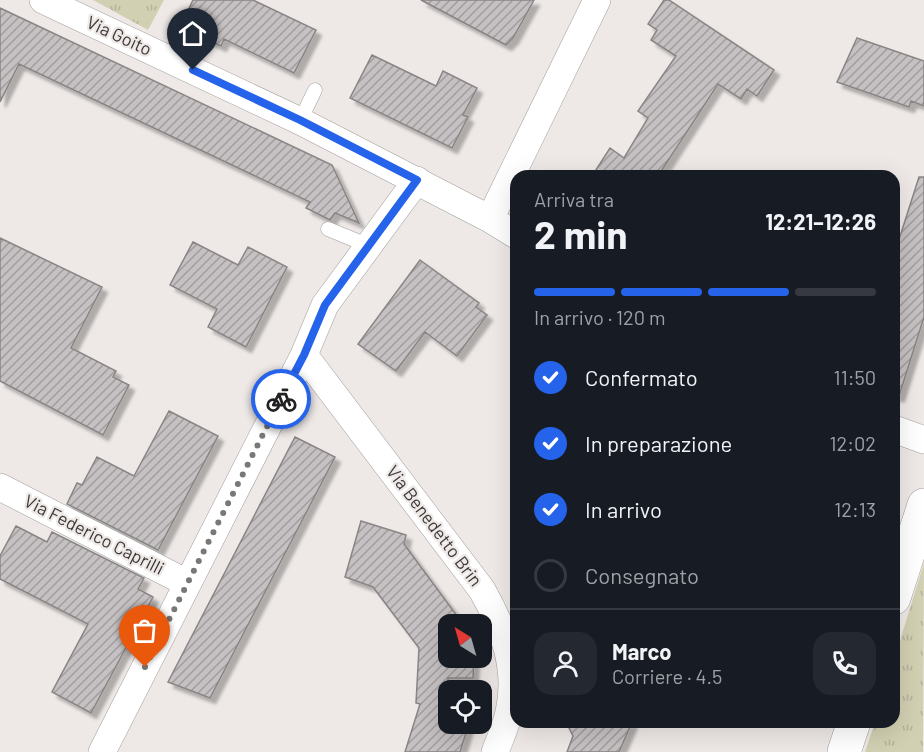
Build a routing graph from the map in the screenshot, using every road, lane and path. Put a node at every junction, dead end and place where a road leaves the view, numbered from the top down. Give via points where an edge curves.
1 (44, 0) edge
2 (597, 0) edge
3 (315, 90) dead end
4 (300, 120) junction
5 (514, 170) edge
6 (510, 178) edge
7 (417, 180) junction
8 (490, 219) junction
9 (328, 229) dead end
10 (510, 231) edge
11 (367, 245) junction
12 (304, 355) junction
13 (900, 431) edge
14 (924, 440) edge
15 (0, 487) edge
16 (924, 505) edge
17 (900, 579) edge
18 (187, 583) junction
19 (510, 672) edge
20 (510, 703) edge
21 (852, 728) edge
22 (102, 752) edge
23 (495, 752) edge
24 (844, 752) edge

1 - 4 street, Via Goito
2 - 5 street
3 - 4 lane
4 - 7 street, Via Goito
6 - 8 street
7 - 8 street, Via Goito
7 - 11 street
8 - 10 street, Via Goito
9 - 11 lane
11 - 12 street via 325,305
12 - 18 street
12 - 19 street, Via Benedetto Brin via 482,590 506,643
13 - 14 street
15 - 18 street, Via Federico Caprilli
16 - 17 main road
18 - 22 street
20 - 23 street, Via Benedetto Brin
21 - 24 main road

